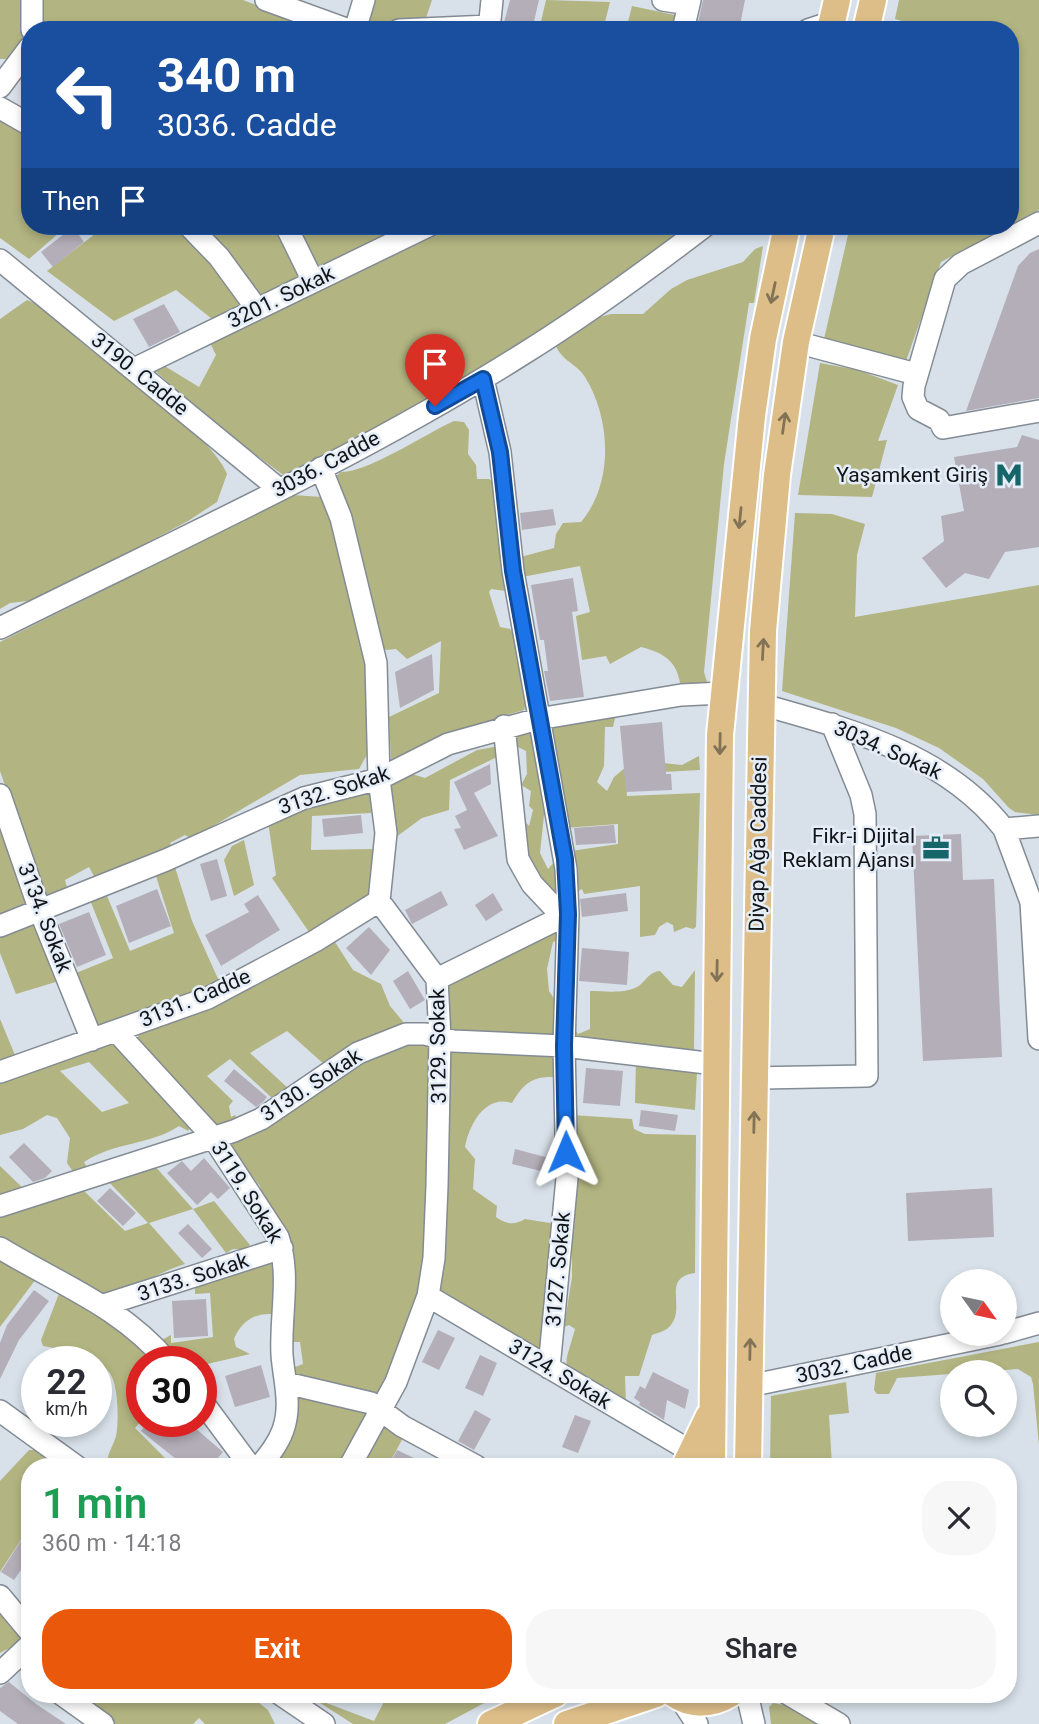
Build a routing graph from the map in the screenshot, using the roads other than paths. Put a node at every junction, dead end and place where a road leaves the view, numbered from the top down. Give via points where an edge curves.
1 (32, 0) edge
2 (266, 0) edge
3 (364, 0) edge
4 (492, 0) edge
5 (663, 0) edge
6 (873, 0) edge
7 (690, 2) edge
8 (31, 21) edge
9 (324, 21) edge
10 (358, 21) edge
11 (490, 21) edge
12 (685, 21) edge
13 (868, 21) edge
14 (21, 57) edge
15 (0, 86) edge
16 (0, 108) edge
17 (21, 120) edge
18 (1039, 223) edge
19 (1019, 234) edge
20 (198, 235) edge
21 (290, 235) edge
22 (409, 235) edge
23 (693, 235) edge
24 (785, 235) edge
25 (820, 235) edge
26 (1016, 235) edge
27 (0, 260) edge
28 (313, 281) junction
29 (257, 309) junction
30 (796, 342) junction
31 (134, 369) junction
32 (916, 374) junction
33 (483, 379) junction
34 (1039, 411) edge
35 (321, 468) junction
36 (279, 489) junction
37 (0, 628) edge
38 (723, 693) junction
39 (760, 704) junction
40 (538, 719) junction
41 (832, 724) junction
42 (505, 726) junction
43 (379, 779) junction
44 (0, 795) edge
45 (1039, 826) edge
46 (1004, 829) junction
47 (379, 901) junction
48 (40, 911) junction
49 (566, 916) junction
50 (0, 926) edge
51 (438, 979) junction
52 (116, 1031) junction
53 (440, 1038) junction
54 (1039, 1039) edge
55 (92, 1040) junction
56 (564, 1046) junction
57 (715, 1064) junction
58 (0, 1072) edge
59 (755, 1078) junction
60 (212, 1136) junction
61 (0, 1206) edge
62 (0, 1248) edge
63 (282, 1248) junction
64 (428, 1296) junction
65 (104, 1305) junction
66 (1039, 1323) edge
67 (1017, 1329) edge
68 (153, 1346) edge
69 (940, 1346) edge
70 (549, 1368) junction
71 (286, 1383) junction
72 (749, 1386) junction
73 (382, 1409) junction
74 (0, 1412) edge
75 (217, 1422) edge
76 (65, 1458) edge
77 (244, 1458) edge
78 (265, 1458) edge
79 (354, 1458) edge
80 (461, 1458) edge
81 (691, 1458) edge
82 (697, 1458) edge
83 (748, 1458) edge
84 (0, 1597) edge
85 (21, 1622) edge
86 (73, 1703) edge
87 (533, 1703) edge
88 (642, 1703) edge
89 (677, 1703) edge
90 (749, 1703) edge
91 (803, 1703) edge
92 (293, 1716) edge
93 (99, 1723) edge
94 (324, 1724) edge
95 (491, 1724) edge
96 (567, 1724) edge
97 (697, 1724) edge
98 (754, 1724) edge
99 (838, 1724) edge

1 - 8 street
2 - 9 street
3 - 10 street
4 - 11 street
5 - 7 street
6 - 13 main road
7 - 12 street
14 - 15 street
16 - 17 street
18 - 19 street
20 - 29 street
21 - 28 street
22 - 28 street, 3201. Sokak
23 - 33 street, 3036. Cadde via 619,290
24 -> 38 main road, Diyap Ağa Caddesi via 752,416
25 - 30 main road, Diyap Ağa Caddesi
26 - 32 street via 961,264 946,279
27 - 31 street, 3190. Cadde
28 - 29 street, 3201. Sokak
29 - 31 street, 3201. Sokak
30 - 32 street
39 -> 30 main road, Diyap Ağa Caddesi via 777,475
31 - 36 street, 3190. Cadde
32 - 34 street via 913,397 918,409 943,428
33 - 35 street, 3036. Cadde
33 - 40 street, 3127. Sokak via 505,481 513,571
35 - 36 street, 3036. Cadde
35 - 43 street via 341,518 376,663
36 - 37 street, 3036. Cadde
38 - 40 street, 3132. Sokak via 681,695
38 -> 57 main road, Diyap Ağa Caddesi
39 - 41 street, 3034. Sokak
39 - 59 main road, Diyap Ağa Caddesi
40 - 42 street, 3132. Sokak
40 - 49 street, 3127. Sokak via 565,859
41 - 46 street, 3034. Sokak via 907,754 950,778 984,803
41 - 59 street via 865,814 867,1076
42 - 43 street, 3132. Sokak via 448,744
42 - 49 street via 518,859 531,884
43 - 47 street via 386,832
43 - 48 street, 3132. Sokak via 293,802
44 - 48 street, 3134. Sokak
45 - 46 street
46 - 54 street, 3034. Sokak via 1031,902
47 - 51 street, 3129. Sokak
47 - 52 street, 3131. Cadde via 208,998
48 - 50 street, 3132. Sokak
48 - 55 street, 3134. Sokak
49 - 51 street
49 - 56 street, 3127. Sokak
51 - 53 street, 3129. Sokak
52 - 55 street, 3131. Cadde
52 - 60 street, 3119. Sokak
53 - 56 street, 3130. Sokak
53 - 60 street, 3130. Sokak via 406,1034 358,1053 261,1119
53 - 64 street, 3129. Sokak via 438,1186
55 - 58 street, 3131. Cadde
56 - 57 street, 3130. Sokak
56 - 70 street, 3127. Sokak via 566,1178
57 - 82 main road, Diyap Ağa Caddesi via 714,1405
72 -> 59 main road, Diyap Ağa Caddesi
60 - 61 street, 3130. Sokak
60 - 63 street, 3119. Sokak
62 - 65 street
63 - 65 street, 3133. Sokak
63 - 71 street, 3119. Sokak
64 - 70 street, 3124. Sokak
64 - 73 street, 3129. Sokak
65 - 68 street via 131,1323
66 - 67 street, 3032. Cadde
69 - 72 street, 3032. Cadde
70 - 81 street, 3124. Sokak
71 - 73 street via 360,1399
71 - 78 street, 3119. Sokak via 283,1430
72 - 83 main road, Diyap Ağa Caddesi
73 - 79 street, 3129. Sokak
73 - 80 street via 402,1426
74 - 76 street
75 - 77 street
84 - 85 street
86 - 93 street
87 - 95 main road
88 - 96 main road
89 - 97 street
90 - 98 street
91 - 99 street
92 - 94 street

